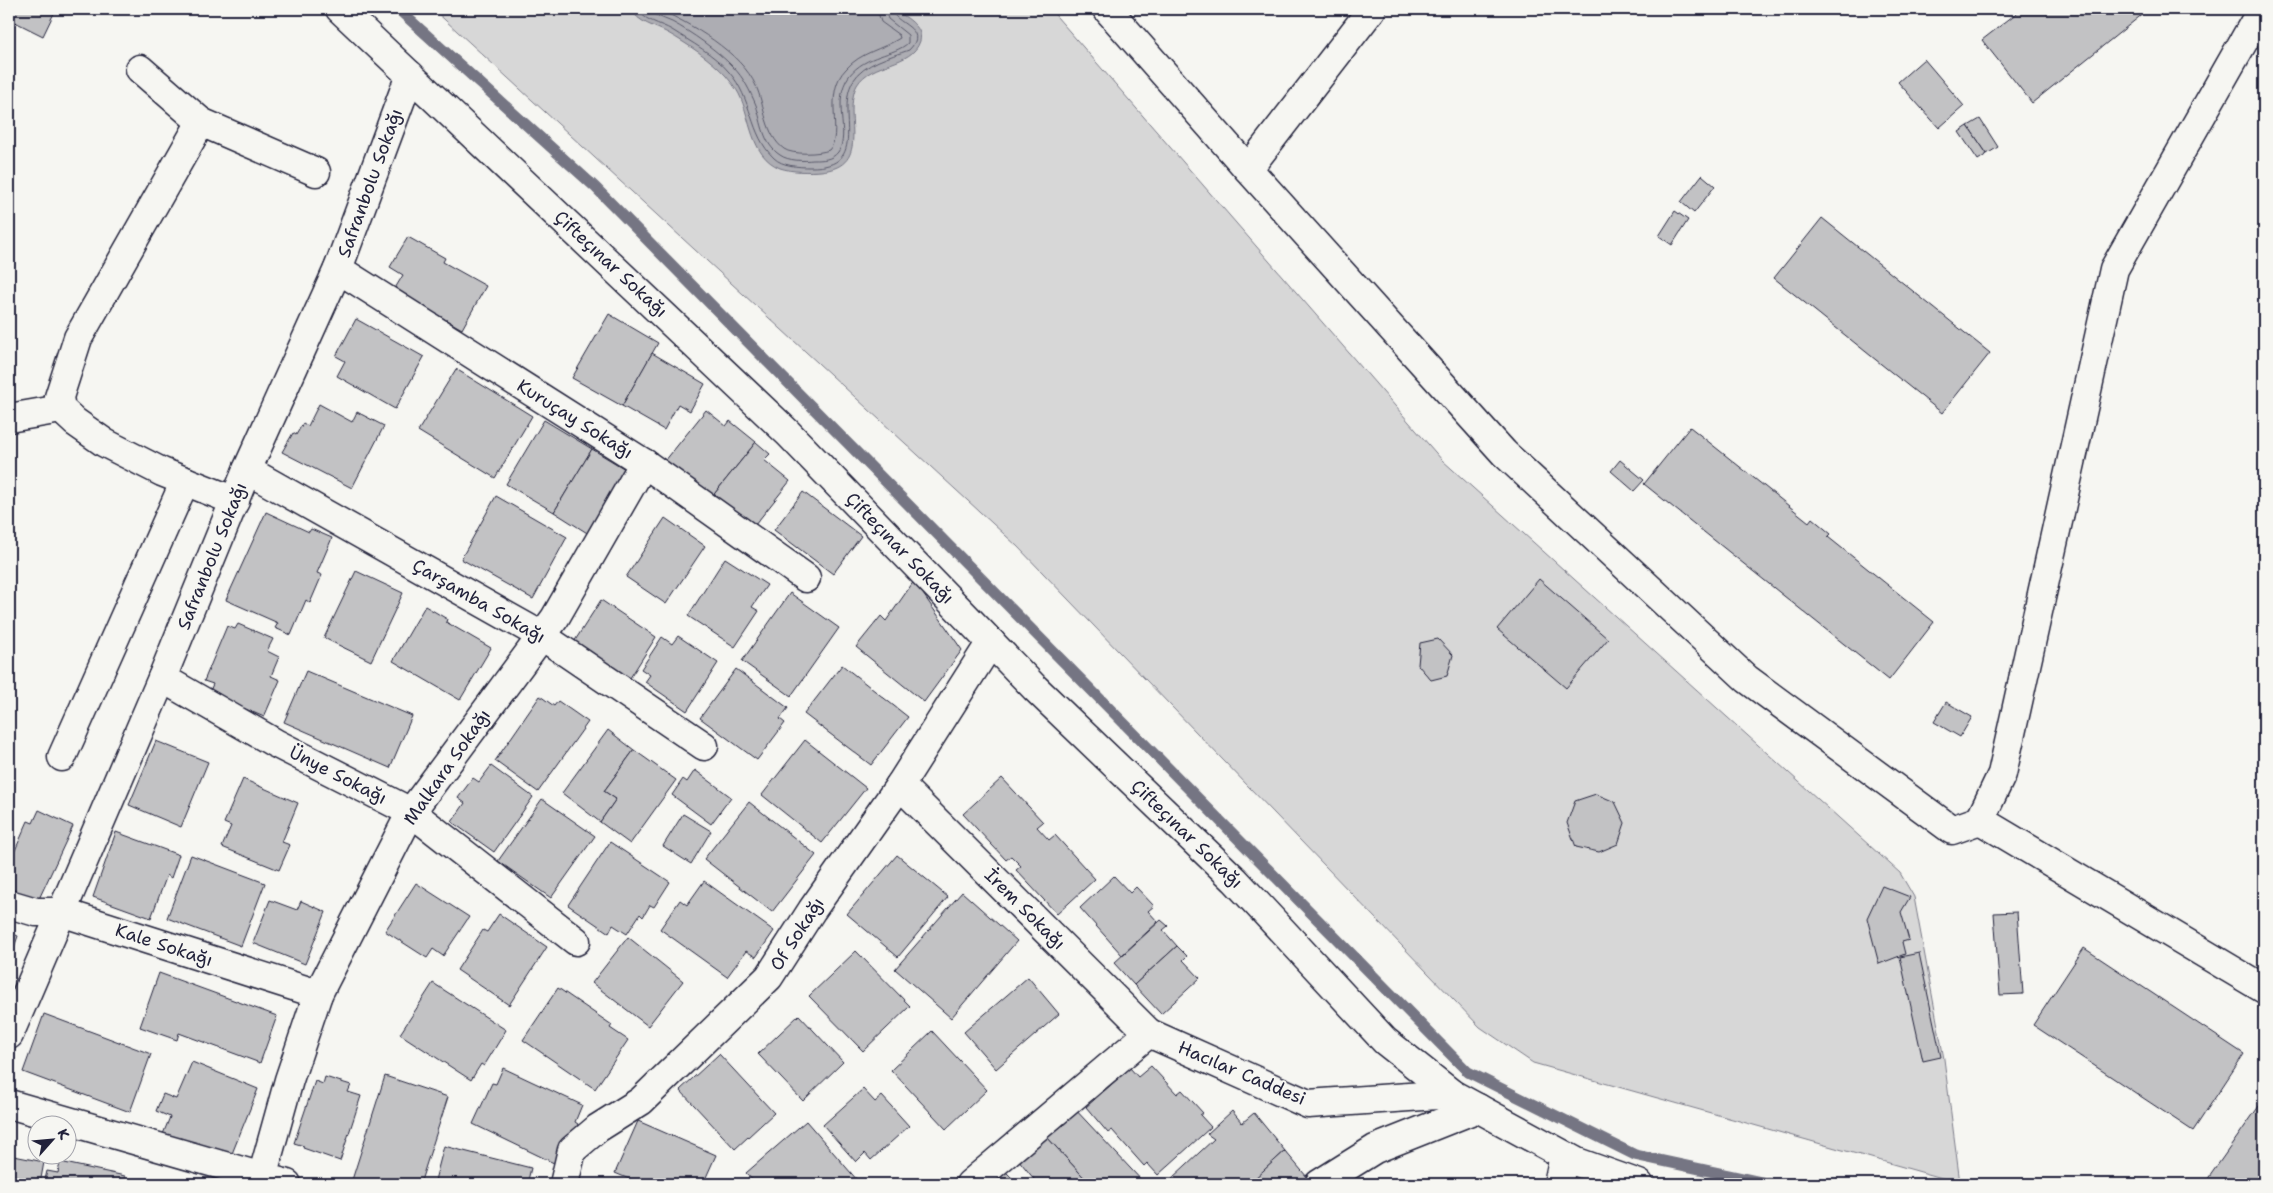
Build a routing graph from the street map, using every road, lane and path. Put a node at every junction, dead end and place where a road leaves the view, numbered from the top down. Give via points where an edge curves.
1 (340, 9) edge
2 (1106, 9) edge
3 (1372, 9) edge
4 (2262, 9) edge
5 (140, 69) dead end
6 (410, 75) junction
7 (201, 122) junction
8 (1248, 169) junction
9 (316, 172) dead end
10 (338, 269) junction
11 (61, 409) junction
12 (9, 418) edge
13 (644, 463) junction
14 (247, 470) junction
15 (185, 481) junction
16 (234, 501) junction
17 (806, 578) dead end
18 (542, 636) junction
19 (991, 642) junction
20 (162, 678) junction
21 (704, 746) dead end
22 (62, 757) dead end
23 (900, 785) junction
24 (411, 812) junction
25 (1980, 820) junction
26 (9, 904) edge
27 (61, 912) junction
28 (576, 941) dead end
29 (2264, 989) edge
30 (318, 994) junction
31 (1149, 1033) junction
32 (9, 1035) edge
33 (1452, 1094) junction
34 (9, 1104) edge
35 (1478, 1108) junction
36 (1564, 1156) junction
37 (274, 1181) edge
38 (564, 1184) edge
39 (970, 1184) edge
40 (1319, 1184) edge
41 (1558, 1184) edge
42 (1639, 1184) edge

1 - 6 street, Çifteçınar Sokağı
2 - 8 street
3 - 8 street
4 - 25 street via 2114,269 2002,774
5 - 7 street
6 - 10 street, Safranbolu Sokağı
6 - 19 street, Çifteçınar Sokağı via 788,432
7 - 9 street
7 - 11 street via 78,338 58,397
8 - 25 street via 1504,453 1747,679 1952,830
10 - 13 street, Kuruçay Sokağı
10 - 14 street, Safranbolu Sokağı
11 - 12 street
11 - 15 street via 105,443
13 - 17 street, Kuruçay Sokağı
13 - 18 street, Malkara Sokağı
14 - 16 street, Safranbolu Sokağı
14 - 18 street, Çarşamba Sokağı
15 - 16 street
15 - 22 street
16 - 20 street, Safranbolu Sokağı
18 - 21 street, Çarşamba Sokağı
18 - 24 street, Malkara Sokağı
19 - 23 street, Of Sokağı
19 - 33 street, Çifteçınar Sokağı via 1235,880 1385,1041
20 - 24 street, Ünye Sokağı via 275,743
20 - 27 street, Safranbolu Sokağı
23 - 31 street, İrem Sokağı
23 - 38 street, Of Sokağı via 769,977 641,1100 598,1128 572,1150
24 - 28 street, Ünye Sokağı
24 - 30 street, Malkara Sokağı
25 - 29 street
26 - 27 street, Kale Sokağı via 36,912
27 - 30 street, Kale Sokağı
27 - 32 street, Safranbolu Sokağı
30 - 37 street, Malkara Sokağı via 289,1080
31 - 33 street, Hacılar Caddesi via 1308,1104
31 - 39 street
33 - 35 street
34 - 37 street
35 - 36 street
35 - 40 street via 1376,1149
36 - 41 street
36 - 42 street

